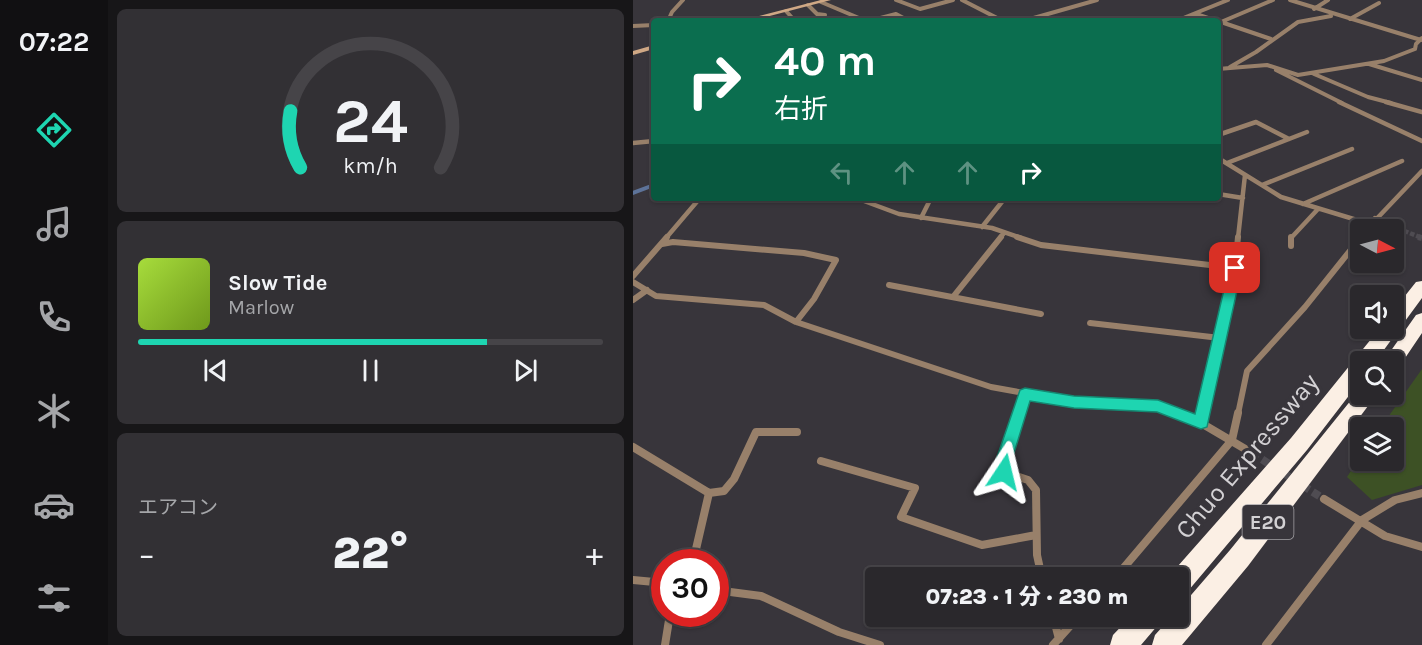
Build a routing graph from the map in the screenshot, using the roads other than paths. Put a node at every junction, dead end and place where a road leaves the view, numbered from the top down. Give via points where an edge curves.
1 (683, 0) edge
2 (896, 0) edge
3 (953, 0) edge
4 (962, 0) edge
5 (1097, 0) edge
6 (1228, 0) edge
7 (1273, 0) edge
8 (1290, 0) edge
9 (1328, 0) edge
10 (825, 1) edge
11 (1379, 3) dead end
12 (808, 5) junction
13 (1314, 9) junction
14 (786, 11) junction
15 (1196, 14) junction
16 (825, 15) dead end
17 (1336, 16) junction
18 (669, 18) edge
19 (756, 18) edge
20 (792, 18) edge
21 (861, 18) edge
22 (879, 18) edge
23 (903, 18) edge
24 (997, 18) edge
25 (1034, 18) edge
26 (1185, 18) edge
27 (1208, 18) edge
28 (1349, 20) junction
29 (1221, 21) edge
30 (1221, 23) edge
31 (633, 26) edge
32 (651, 26) edge
33 (1271, 39) junction
34 (1421, 39) edge
35 (651, 48) edge
36 (633, 53) edge
37 (1368, 64) junction
38 (1275, 67) junction
39 (1221, 69) edge
40 (1227, 69) junction
41 (1313, 74) junction
42 (1422, 81) edge
43 (1422, 112) edge
44 (1307, 132) dead end
45 (1221, 134) edge
46 (1289, 140) junction
47 (651, 141) edge
48 (1422, 141) edge
49 (633, 143) edge
50 (1352, 149) dead end
51 (1221, 160) edge
52 (1402, 161) dead end
53 (1227, 163) junction
54 (1422, 171) edge
55 (1245, 175) junction
56 (1262, 185) junction
57 (1221, 194) edge
58 (1243, 198) junction
59 (698, 201) edge
60 (864, 201) edge
61 (930, 201) edge
62 (1003, 201) edge
63 (1303, 204) junction
64 (1318, 209) junction
65 (921, 218) junction
66 (1375, 218) edge
67 (1353, 219) edge
68 (982, 227) junction
69 (1004, 233) junction
70 (662, 244) junction
71 (1291, 246) dead end
72 (1350, 250) edge
73 (1235, 268) junction
74 (633, 276) edge
75 (633, 282) edge
76 (889, 285) dead end
77 (1422, 286) edge
78 (647, 290) junction
79 (953, 297) junction
80 (633, 300) edge
81 (1404, 310) edge
82 (1041, 314) dead end
83 (1422, 319) edge
84 (796, 321) junction
85 (1090, 323) dead end
86 (1220, 338) junction
87 (1382, 339) edge
88 (1372, 351) edge
89 (1400, 351) edge
90 (1350, 380) edge
91 (1025, 394) junction
92 (1358, 405) edge
93 (1201, 423) junction
94 (797, 432) dead end
95 (1233, 440) junction
96 (633, 447) edge
97 (1252, 453) tunnel mouth
98 (821, 460) dead end
99 (709, 493) junction
100 (1422, 493) edge
101 (1324, 499) tunnel mouth
102 (1361, 522) junction
103 (1036, 536) junction
104 (1422, 547) edge
105 (696, 549) edge
106 (1040, 567) edge
107 (1124, 567) edge
108 (1189, 571) edge
109 (633, 580) edge
110 (651, 582) edge
111 (729, 592) edge
112 (668, 627) edge
113 (1054, 627) edge
114 (1069, 627) edge
115 (1139, 627) edge
116 (1056, 642) edge
117 (665, 645) edge
118 (880, 645) edge
119 (1123, 645) edge
120 (1165, 645) edge
121 (1266, 645) edge

1 - 18 street
2 - 3 street via 920,9
4 - 24 street
5 - 25 street
6 - 15 street
7 - 29 street
8 - 13 street
9 - 13 street
10 - 12 street
10 - 21 street
11 - 28 street
12 - 14 street
12 - 16 street via 817,14
13 - 17 street
14 - 19 street
14 - 20 street
15 - 26 street
15 - 27 street
17 - 28 street
17 - 33 street via 1298,22
22 - 23 street via 896,14
28 - 34 street
30 - 33 street
31 - 32 street
33 - 40 street
34 - 37 street via 1410,52
35 - 36 street
37 - 41 street
37 - 42 street
38 - 40 street
38 - 41 street via 1298,75
38 - 48 street via 1295,81
39 - 40 street
41 - 43 street via 1368,97
44 - 46 street
45 - 46 street via 1256,122
46 - 53 street
47 - 49 street
50 - 56 street
51 - 53 street
52 - 63 street
53 - 55 street
54 - 66 street
55 - 56 street
55 - 58 street
56 - 63 street
57 - 58 street
58 - 73 street
59 - 70 street
60 - 65 street
61 - 65 street
62 - 68 street
63 - 64 street
64 - 67 street
64 - 71 street via 1291,237
65 - 68 street
68 - 69 street
69 - 73 street via 1041,245
69 - 79 street
70 - 74 street
70 - 84 street via 804,253 835,260
72 - 95 street via 1247,371
73 - 86 street
75 - 78 street
76 - 79 street
77 - 81 highway
78 - 80 street
78 - 84 street via 656,296 764,305
79 - 82 street
83 - 89 highway
84 - 91 street via 991,387
85 - 86 street
86 - 93 street
87 - 88 highway
90 - 108 highway, Chuo Expressway / E20
91 - 93 street via 1074,402 1158,406
91 - 103 street via 1002,466 1004,472 1028,480 1036,490
92 - 120 highway, E20 via 1254,540
93 - 95 street
94 - 99 street via 756,432 734,479 724,491
95 - 97 street
95 - 107 street
96 - 99 street
98 - 103 street via 915,488 901,517 982,545
99 - 105 street
100 - 102 street via 1395,500
101 - 102 street
102 - 104 street via 1385,536
102 - 121 street
103 - 106 street
109 - 110 street
111 - 118 street via 761,596 839,632
112 - 117 street
113 - 116 street
114 - 116 street
115 - 119 highway

